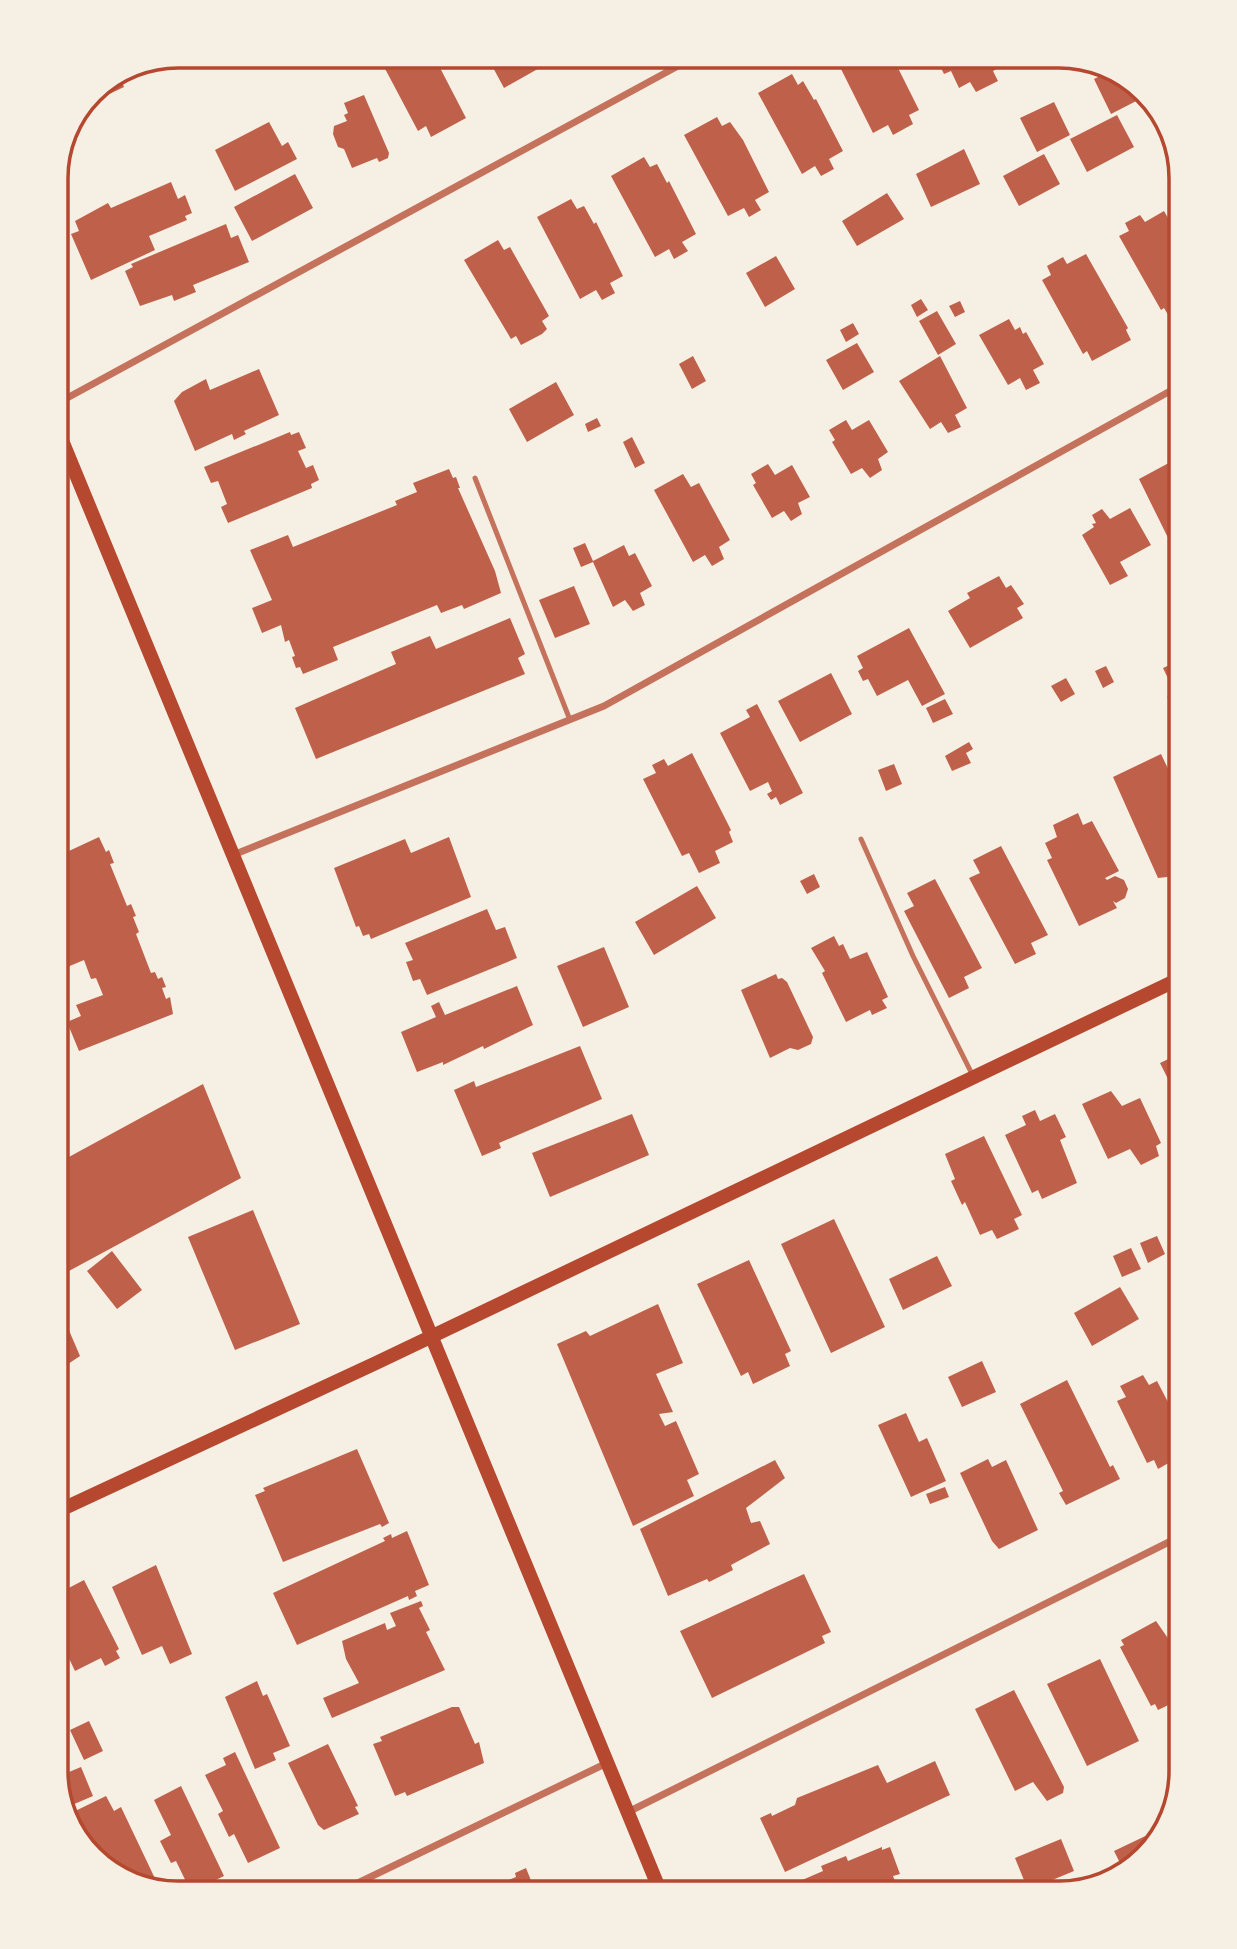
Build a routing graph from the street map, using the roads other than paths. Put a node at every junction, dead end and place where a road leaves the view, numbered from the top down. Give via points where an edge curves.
1 (674, 68) edge
2 (1169, 392) edge
3 (68, 397) edge
4 (68, 455) edge
5 (475, 478) dead end
6 (570, 720) junction
7 (861, 839) dead end
8 (233, 855) junction
9 (1169, 984) edge
10 (974, 1077) junction
11 (430, 1336) junction
12 (68, 1506) edge
13 (1169, 1542) edge
14 (607, 1763) junction
15 (628, 1812) junction
16 (362, 1881) edge
17 (656, 1881) edge

1 - 3 street
2 - 6 street via 604,706
4 - 8 main road
5 - 6 lane
6 - 8 street
7 - 10 lane
8 - 11 main road
9 - 10 main road
10 - 11 main road
11 - 12 main road
11 - 14 main road
13 - 15 street
14 - 15 main road
14 - 16 street
15 - 17 main road

